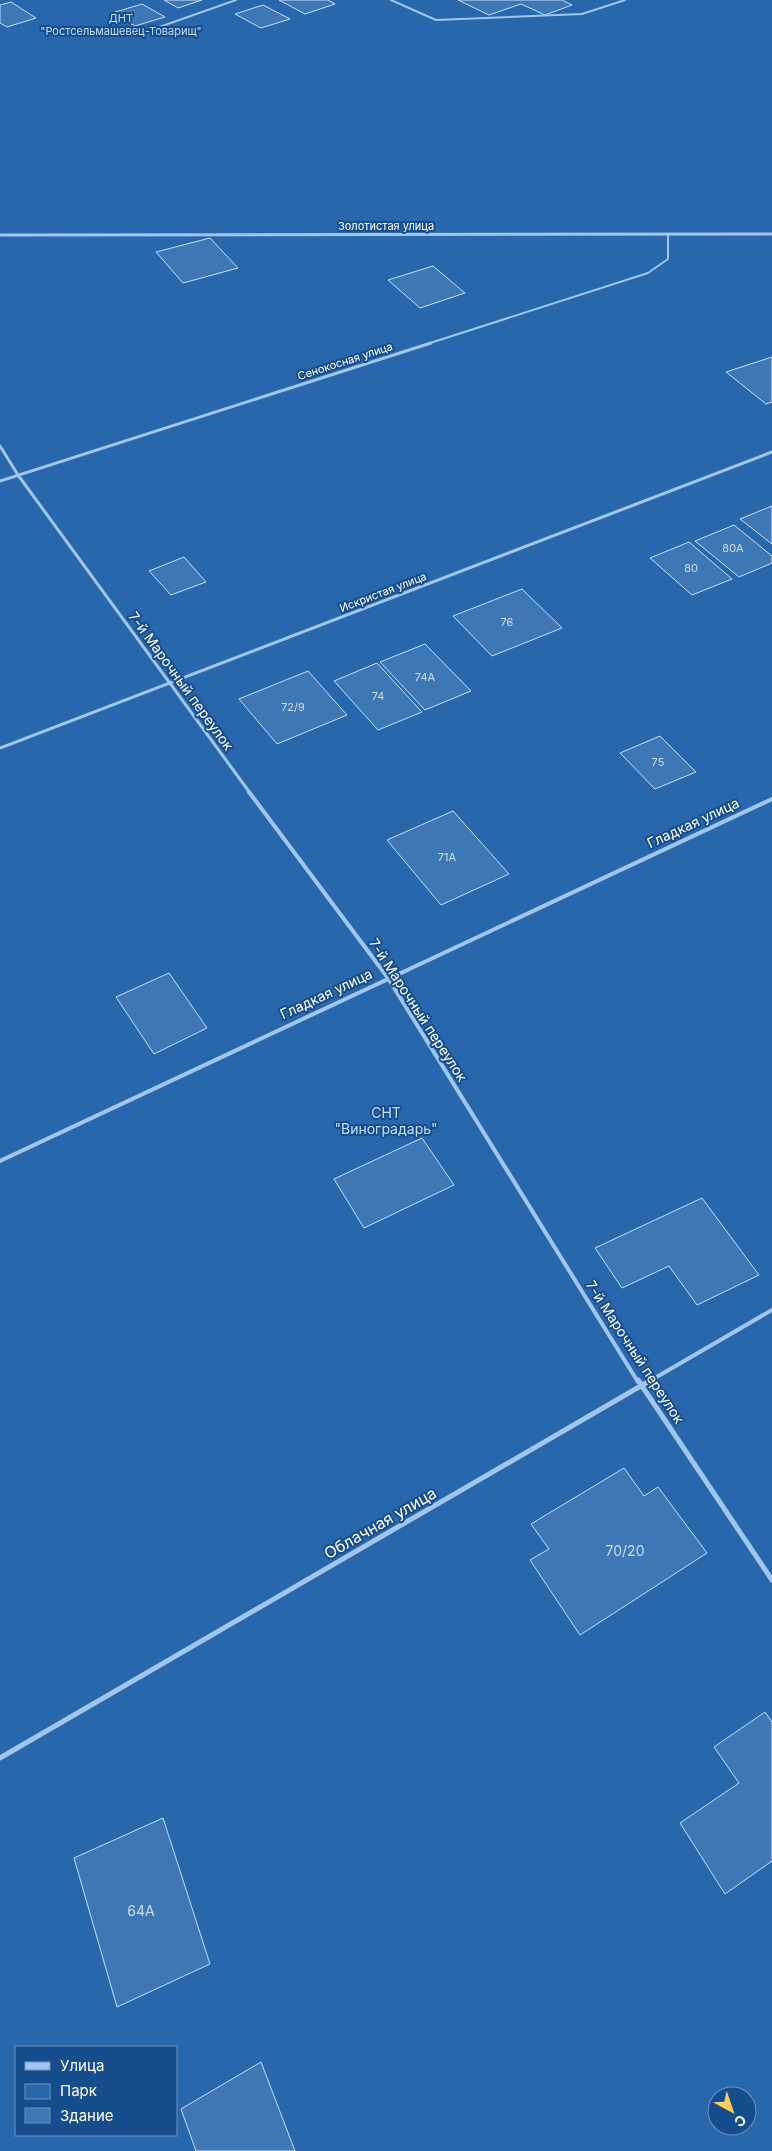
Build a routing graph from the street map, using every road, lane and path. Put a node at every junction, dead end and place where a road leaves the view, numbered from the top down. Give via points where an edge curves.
1 (236, 0) edge
2 (391, 0) edge
3 (625, 0) edge
4 (148, 31) dead end
5 (668, 234) junction
6 (772, 234) edge
7 (0, 235) edge
8 (0, 446) edge
9 (772, 452) edge
10 (18, 475) junction
11 (0, 481) edge
12 (168, 683) junction
13 (0, 748) edge
14 (772, 799) edge
15 (388, 978) junction
16 (0, 1161) edge
17 (772, 1310) edge
18 (641, 1386) junction
19 (772, 1580) edge
20 (0, 1758) edge

1 - 4 lane
2 - 3 lane via 436,20 582,14
5 - 6 street, Золотистая улица
5 - 7 street, Золотистая улица
5 - 10 lane, Сенокосная улица via 668,259 648,273
8 - 10 lane, 7-й Марочный переулок
9 - 12 lane, Искристая улица
10 - 11 lane, Сенокосная улица
10 - 12 lane, 7-й Марочный переулок
12 - 13 lane, Искристая улица
12 - 15 lane, 7-й Марочный переулок
14 - 15 lane, Гладкая улица
15 - 16 lane, Гладкая улица
15 - 18 lane, 7-й Марочный переулок
17 - 18 lane, Облачная улица
18 - 19 lane, 7-й Марочный переулок
18 - 20 lane, Облачная улица

